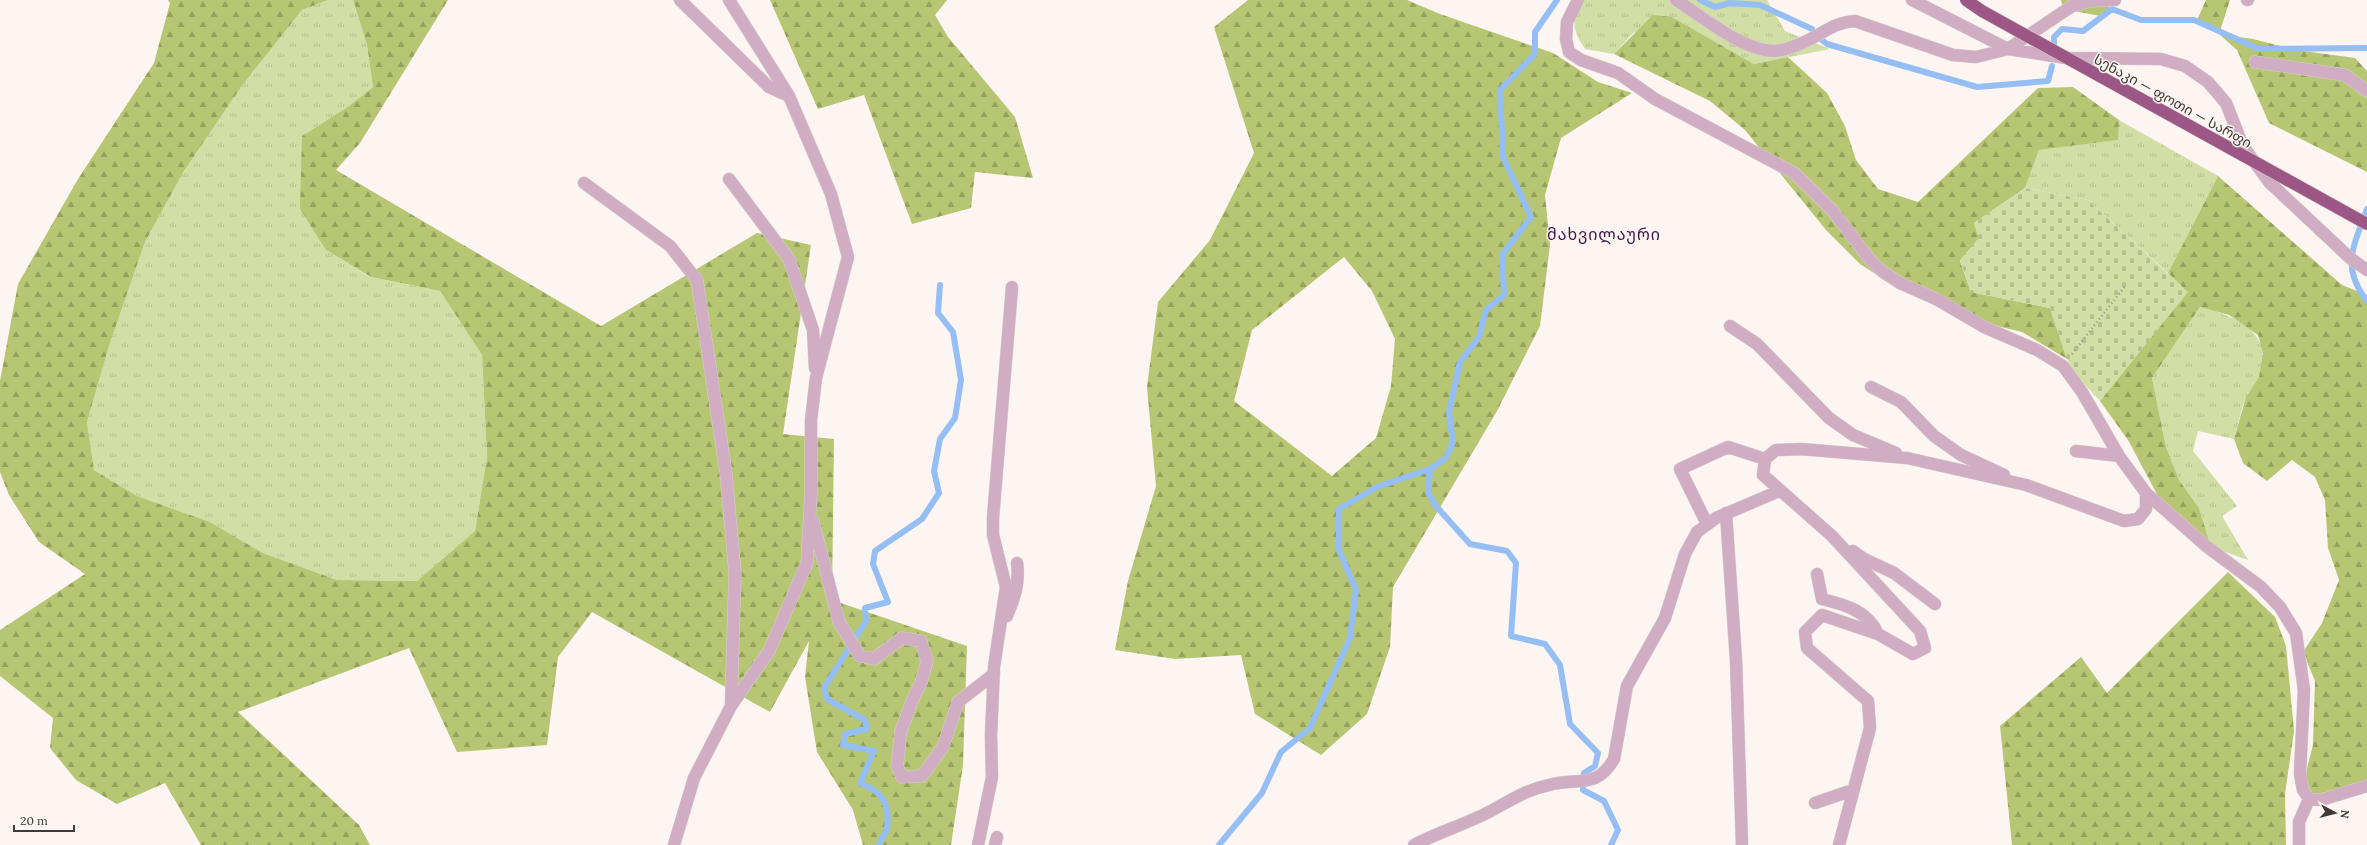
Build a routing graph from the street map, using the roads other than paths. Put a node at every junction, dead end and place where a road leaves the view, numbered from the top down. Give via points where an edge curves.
1 (680, 0) edge
2 (730, 0) edge
3 (1578, 0) edge
4 (1676, 0) edge
5 (1912, 0) edge
6 (1966, 0) edge
7 (2115, 0) edge
8 (2008, 49) junction
9 (2255, 62) dead end
10 (2367, 91) edge
11 (789, 96) junction
12 (729, 179) dead end
13 (584, 183) dead end
14 (2367, 224) edge
15 (2367, 270) edge
16 (1012, 287) dead end
17 (1730, 326) dead end
18 (816, 378) junction
19 (1871, 387) dead end
20 (2076, 451) dead end
21 (2119, 456) junction
22 (1907, 458) junction
23 (1765, 459) junction
24 (2026, 485) junction
25 (1779, 491) junction
26 (2146, 493) junction
27 (810, 509) junction
28 (1726, 513) junction
29 (1707, 524) junction
30 (1832, 536) junction
31 (1017, 563) dead end
32 (1817, 574) dead end
33 (1935, 604) dead end
34 (1878, 634) junction
35 (997, 638) junction
36 (994, 674) junction
37 (731, 706) junction
38 (2367, 786) edge
39 (1853, 790) junction
40 (2309, 799) junction
41 (1815, 803) dead end
42 (674, 845) edge
43 (978, 845) edge
44 (1414, 845) edge
45 (1742, 845) edge
46 (1839, 845) edge
47 (2299, 845) edge

1 - 11 street via 769,87
2 - 11 street
3 - 21 street via 1567,22 1566,40 1569,52 1581,60 1618,74 1655,99 1794,173 1832,210 1871,261 1883,272 1900,283 1936,298 1984,327 2031,347 2063,366 2082,392
4 - 8 street via 1757,49 1784,50 1804,43 1840,22 1855,21 1953,55 1976,57
5 - 8 street
6 - 14 highway, სენაკი — ფოთი — სარფი, bridge via 2044,46
7 - 8 street via 2089,1 2072,6
8 - 15 street via 2066,58 2161,60 2185,66 2208,82 2226,103 2243,146 2269,182 2350,258
9 - 10 street via 2345,75
11 - 18 street via 831,194 848,257
12 - 18 street via 788,260 813,330
13 - 37 street via 670,246 697,280 726,473 735,573
16 - 35 street via 993,518 993,535 1006,586
17 - 22 street via 1758,344 1829,418 1853,435
18 - 27 street via 811,420
19 - 24 street via 1902,402 1934,436 1961,455
20 - 21 street
21 - 26 street
22 - 23 street via 1800,449 1776,450
22 - 24 street
23 - 25 street via 1763,475
23 - 29 street via 1728,447 1680,469
24 - 26 street via 2124,521 2138,519 2146,509
25 - 28 street
25 - 30 street
26 - 40 street via 2206,546 2261,587 2280,607 2296,633 2304,690 2300,774 2303,790
27 - 36 street via 839,622 860,656 874,659 902,638 921,640 928,661 901,731 897,766 902,777 922,776 943,747 958,702
27 - 37 street via 807,563 770,651
28 - 29 street
28 - 45 street via 1735,646
29 - 44 street via 1697,532 1685,554 1665,618 1626,686 1614,759 1608,769 1598,778 1589,781 1555,783 1528,790 1486,814
30 - 33 street via 1864,559 1894,573
30 - 34 street via 1920,631 1925,648 1913,654
31 - 35 street via 1019,574 1016,596
32 - 34 street via 1822,599 1858,612 1873,621
34 - 39 street via 1822,615 1805,632 1807,648 1868,701 1870,728
35 - 36 street
36 - 43 street via 992,777
37 - 42 street via 694,778
38 - 40 street via 2321,800
39 - 41 street
39 - 46 street
40 - 47 street via 2299,822

